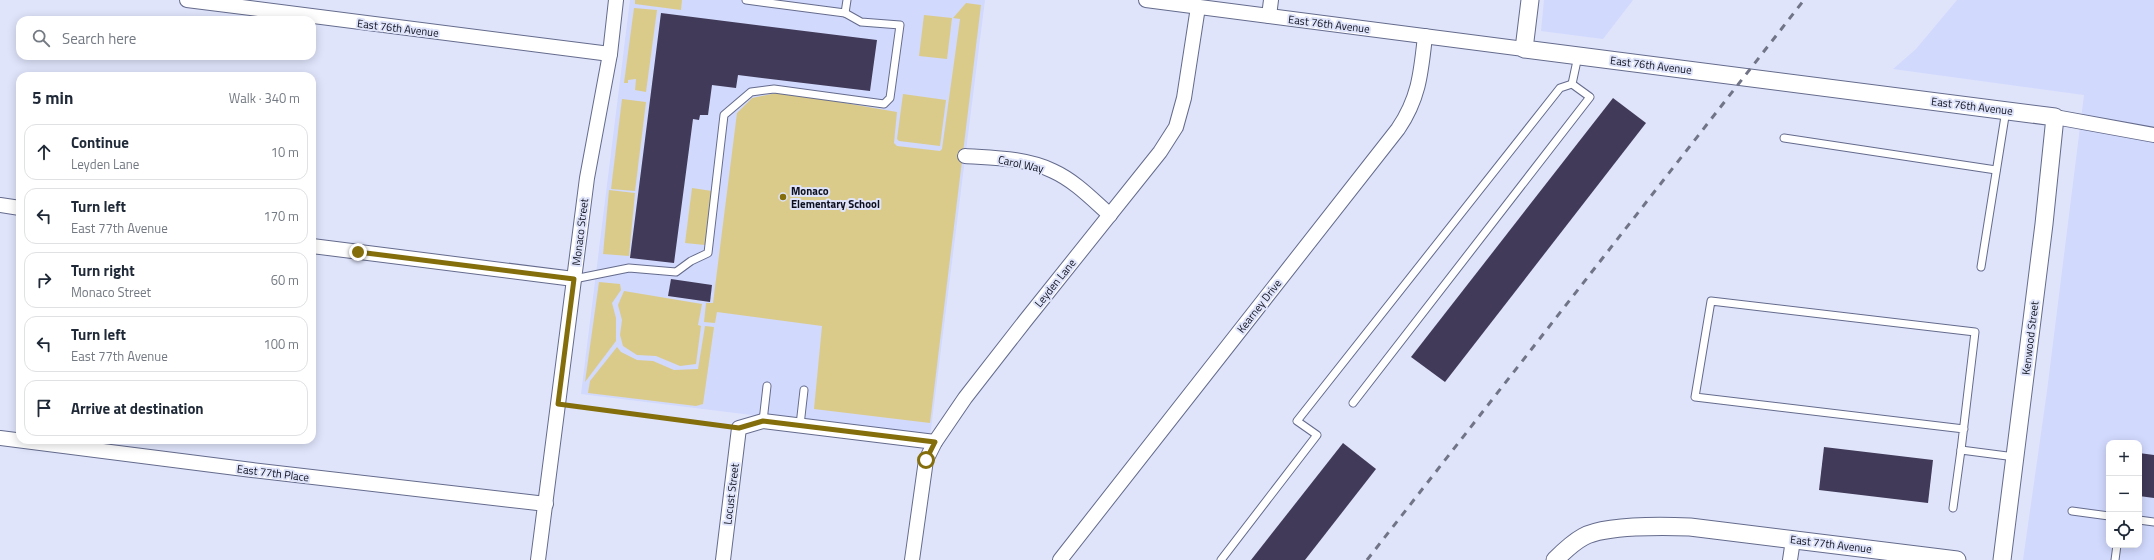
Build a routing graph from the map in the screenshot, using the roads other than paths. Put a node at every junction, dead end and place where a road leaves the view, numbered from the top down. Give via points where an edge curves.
1 (186, 0) edge
2 (616, 0) edge
3 (746, 0) edge
4 (847, 0) edge
5 (1146, 0) edge
6 (1271, 0) edge
7 (1530, 0) edge
8 (1198, 7) junction
9 (845, 13) junction
10 (312, 16) edge
11 (1269, 16) junction
12 (316, 17) edge
13 (1426, 36) junction
14 (1524, 49) junction
15 (610, 54) junction
16 (1578, 56) junction
17 (1572, 84) junction
18 (2006, 110) junction
19 (2055, 116) junction
20 (2154, 135) edge
21 (1784, 138) dead end
22 (965, 156) dead end
23 (1996, 170) junction
24 (0, 205) edge
25 (16, 207) edge
26 (1110, 215) junction
27 (316, 247) edge
28 (1981, 267) dead end
29 (574, 279) junction
30 (767, 386) dead end
31 (804, 390) dead end
32 (1353, 403) dead end
33 (763, 421) junction
34 (800, 425) junction
35 (1964, 429) junction
36 (0, 438) edge
37 (16, 440) edge
38 (935, 442) junction
39 (47, 444) edge
40 (1961, 450) junction
41 (2015, 457) junction
42 (546, 504) junction
43 (1953, 508) dead end
44 (2072, 511) dead end
45 (2106, 516) edge
46 (2142, 520) edge
47 (2154, 522) edge
48 (1793, 540) junction
49 (2117, 548) edge
50 (538, 560) edge
51 (723, 560) edge
52 (912, 560) edge
53 (1060, 560) edge
54 (1221, 560) edge
55 (1555, 560) edge
56 (1790, 560) edge
57 (1957, 560) edge
58 (2002, 560) edge
59 (2115, 560) edge

1 - 10 street, East 76th Avenue
2 - 15 street, Monaco Street
3 - 9 lane
4 - 9 lane
5 - 8 street, East 76th Avenue
6 - 11 street
7 - 14 street
8 - 11 street, East 76th Avenue
8 - 26 street, Leyden Lane via 1184,98 1176,128
9 - 29 lane via 861,22 900,25 890,98 884,104 774,89 751,92 724,115 708,253 676,272 629,268
11 - 13 street, East 76th Avenue
12 - 15 street, East 76th Avenue
13 - 14 street, East 76th Avenue
13 - 53 street, Kearney Drive via 1416,98 1398,129
14 - 16 street, East 76th Avenue
15 - 29 street, Monaco Street via 587,178
16 - 17 lane
16 - 18 street, East 76th Avenue
17 - 32 lane via 1590,97
17 - 54 lane via 1560,88 1297,421 1317,436
18 - 19 street, East 76th Avenue
18 - 23 lane
19 - 20 street, East 76th Avenue
19 - 41 street, Kenwood Street
21 - 23 lane
22 - 26 street, Carol Way via 1019,161 1047,169 1082,190
23 - 28 lane
24 - 25 street
26 - 38 street, Leyden Lane via 970,392
27 - 29 street
29 - 42 street, Monaco Street
30 - 33 lane
31 - 34 lane
33 - 34 street
33 - 51 street, Locust Street via 739,428
34 - 38 street
35 - 35 lane via 1975,332 1711,302 1695,396
35 - 40 lane
36 - 37 street, East 77th Place
38 - 52 street, Leyden Lane via 926,460
39 - 42 street, East 77th Place
40 - 41 lane
40 - 43 lane
41 - 58 street, Kenwood Street
42 - 50 street, Monaco Street
44 - 45 lane
46 - 47 lane
48 - 55 street, East 77th Avenue via 1659,526 1585,536 1567,547
48 - 56 street
48 - 57 street, East 77th Avenue
49 - 59 lane

